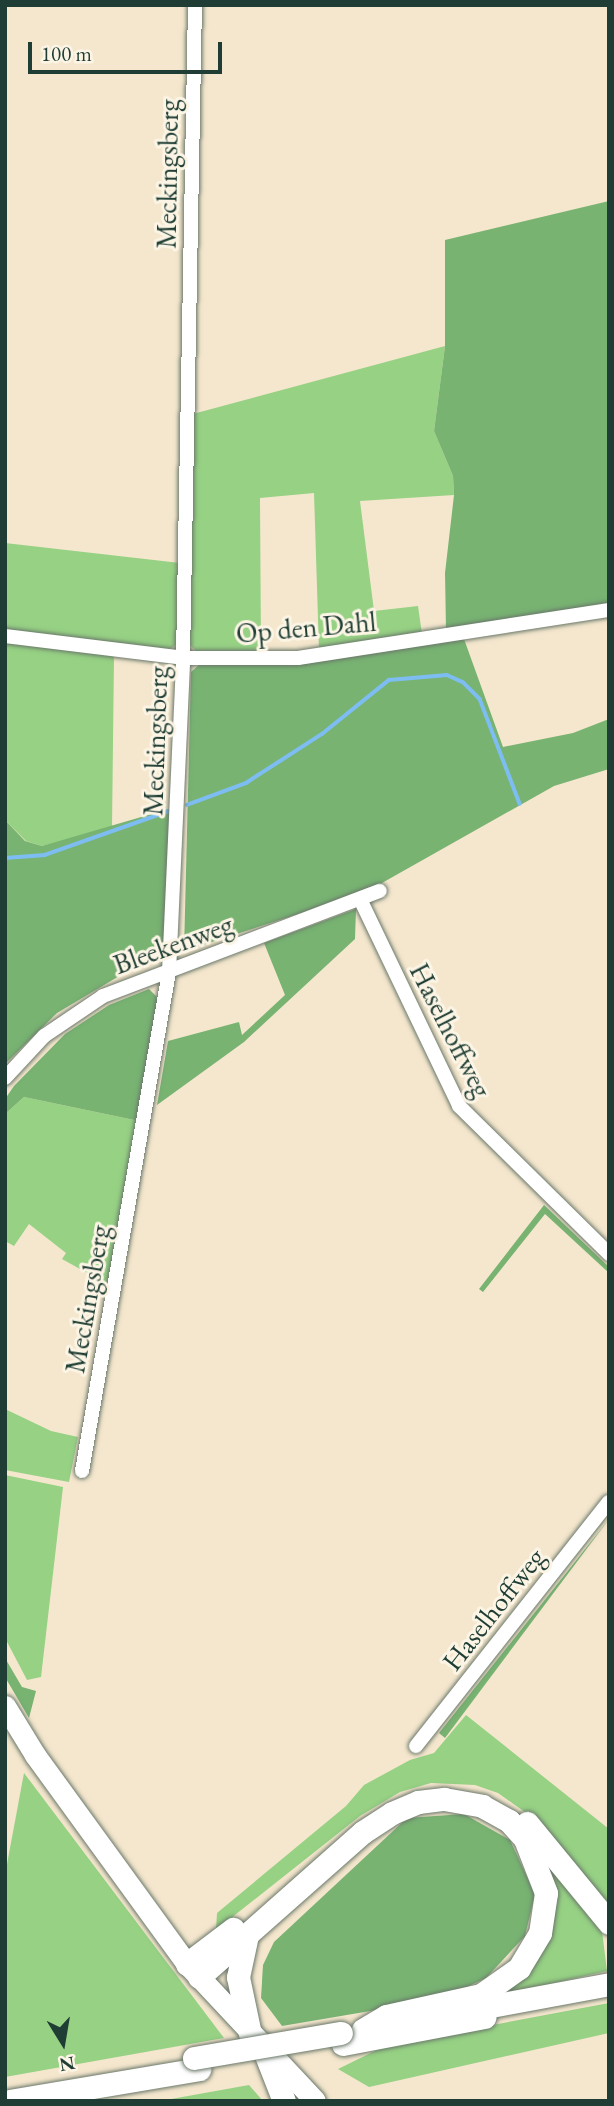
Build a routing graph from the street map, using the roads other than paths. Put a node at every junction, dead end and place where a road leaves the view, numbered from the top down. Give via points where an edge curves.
1 (195, 5) edge
2 (609, 610) edge
3 (5, 636) edge
4 (183, 658) junction
5 (380, 891) dead end
6 (361, 901) junction
7 (169, 972) junction
8 (5, 1078) edge
9 (609, 1254) edge
10 (82, 1471) dead end
11 (609, 1502) edge
12 (5, 1706) edge
13 (416, 1745) dead end
14 (609, 1923) edge
15 (247, 1934) junction
16 (193, 1970) junction
17 (609, 1984) edge
18 (609, 1992) edge
19 (349, 2036) junction
20 (257, 2042) junction
21 (197, 2064) junction
22 (144, 2078) junction
23 (5, 2090) edge
24 (10, 2101) edge
25 (63, 2101) edge
26 (284, 2101) edge
27 (315, 2101) edge

1 - 4 street, Meckingsberg
2 - 4 street, Op den Dahl via 298,659
3 - 4 street, Op den Dahl
4 - 7 street, Meckingsberg
5 - 6 street, Bleekenweg
6 - 7 street, Bleekenweg
6 - 9 street, Haselhoffweg via 459,1107
7 - 8 street, Bleekenweg via 80,1009 44,1036
7 - 10 street, Meckingsberg
11 - 13 street, Haselhoffweg
12 - 16 main road via 42,1766
14 - 16 highway via 515,1812 486,1796 444,1789 406,1797 368,1818
15 - 16 highway
15 - 19 highway via 363,1832 405,1807 430,1800 464,1801 509,1822 525,1839 546,1893 540,1933 519,1968 481,1995 386,2016
15 - 20 highway via 238,1977
16 - 20 main road
17 - 19 highway
18 - 19 highway
19 - 21 highway
20 - 26 highway
20 - 27 main road
21 - 22 highway
21 - 23 highway
22 - 24 highway
22 - 25 highway

